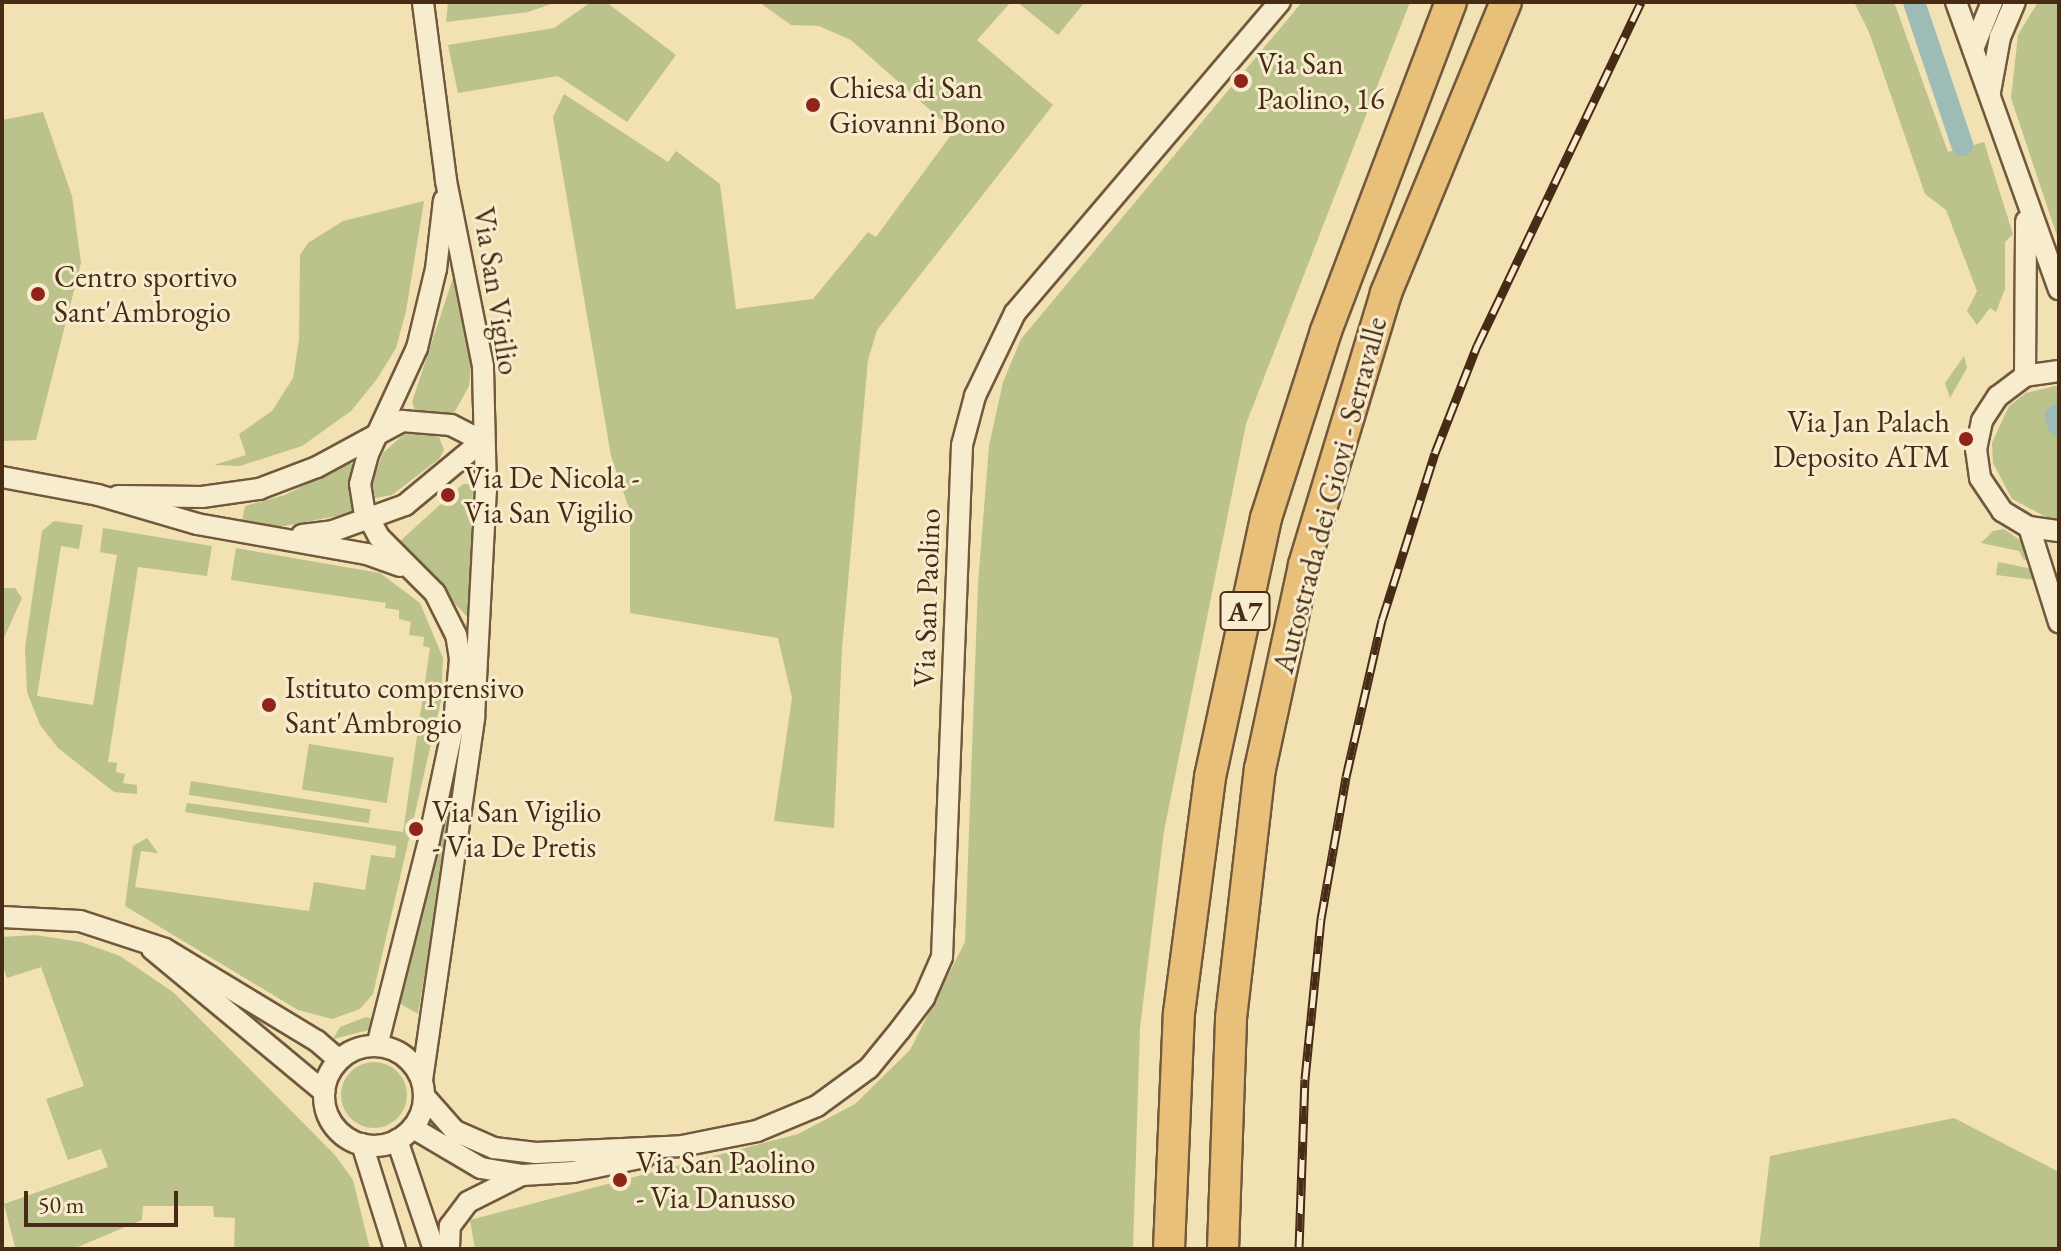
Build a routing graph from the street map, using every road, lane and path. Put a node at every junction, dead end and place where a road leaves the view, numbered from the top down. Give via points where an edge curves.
1 (423, 2) edge
2 (1280, 2) edge
3 (1451, 2) edge
4 (1506, 2) edge
5 (1956, 2) edge
6 (1992, 2) edge
7 (2015, 2) edge
8 (1973, 49) junction
9 (1990, 96) junction
10 (446, 180) junction
11 (2024, 201) junction
12 (2059, 289) edge
13 (2059, 371) edge
14 (2025, 376) junction
15 (382, 429) junction
16 (482, 441) junction
17 (2, 477) edge
18 (98, 495) junction
19 (369, 520) junction
20 (2029, 527) junction
21 (2059, 531) edge
22 (279, 535) junction
23 (414, 574) junction
24 (2059, 622) edge
25 (2, 917) edge
26 (147, 943) junction
27 (377, 1046) junction
28 (339, 1060) junction
29 (423, 1088) junction
30 (324, 1092) junction
31 (405, 1134) junction
32 (362, 1144) junction
33 (674, 1145) junction
34 (522, 1175) junction
35 (395, 1249) edge
36 (434, 1249) edge
37 (449, 1249) edge
38 (1169, 1249) edge
39 (1223, 1249) edge

1 - 10 street, Via San Vigilio
2 - 33 street, Via San Paolino via 1015,313 975,396 962,445 947,898 942,957 928,989 869,1068 817,1106 757,1131
3 - 38 highway, Autostrada dei Giovi - Serravalle / A7 via 1326,331 1266,518 1205,808 1179,1013
4 - 39 highway, Autostrada dei Giovi - Serravalle / A7 via 1386,293 1304,565 1260,769 1231,1018
5 - 8 street
6 - 8 street
7 - 9 street via 2000,37
8 - 9 street
9 - 11 street
10 - 15 street, Via San Vigilio via 436,269 417,348
10 - 16 street, Via San Vigilio via 483,366
11 - 12 street
11 - 14 street via 2029,272
13 - 14 street
14 - 20 street via 1992,404 1976,449 1989,496
15 - 16 street via 427,420 464,429
15 - 18 street via 317,467 259,489 202,497
15 - 19 street, Via San Vigilio via 360,484
16 - 19 street via 420,496
16 - 29 street, Via San Vigilio via 486,491 474,717
17 - 18 street
18 - 22 street via 166,517
19 - 22 street via 333,531
19 - 23 street via 388,550
20 - 21 street
20 - 24 street
22 - 23 street via 381,558
23 - 27 street via 435,593 456,635 459,685 426,854
25 - 26 street via 80,921
26 - 28 street via 188,959
26 - 30 street via 178,975
27 - 28 street
27 - 29 street via 405,1056
28 - 30 street
29 - 31 street
29 - 33 street, Via San Paolino via 455,1131 494,1148 536,1153
30 - 32 street via 331,1121
31 - 32 street
31 - 34 street, Via San Paolino via 481,1168
31 - 36 street
32 - 35 street
33 - 34 street, Via San Paolino via 630,1162
34 - 37 street via 468,1202 450,1226

